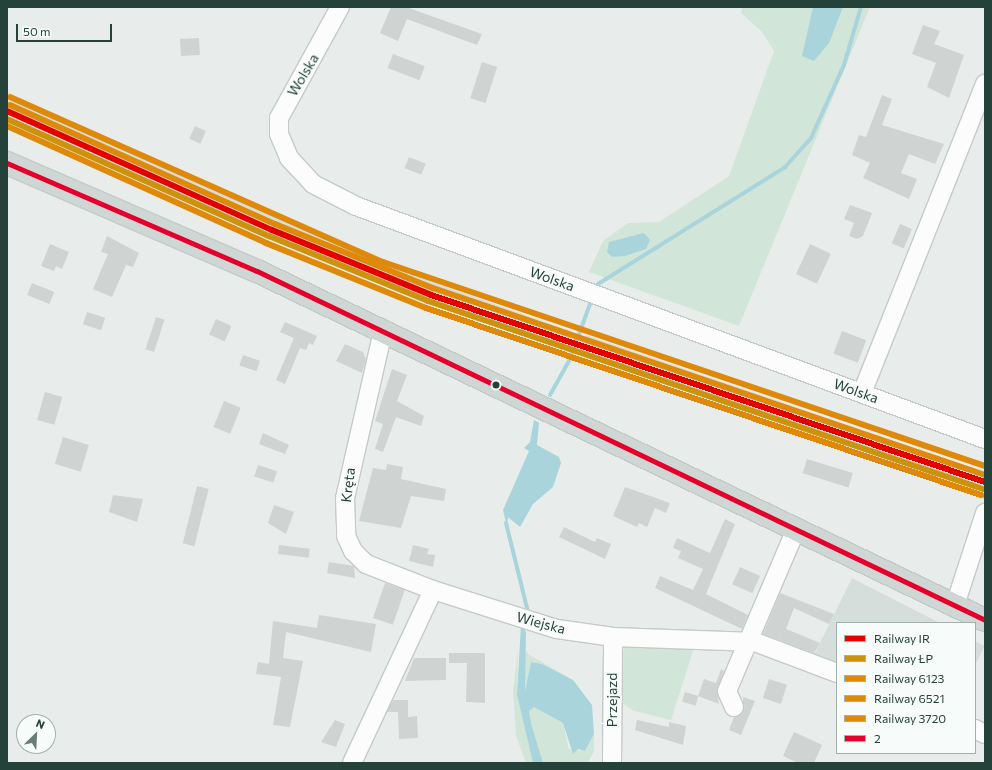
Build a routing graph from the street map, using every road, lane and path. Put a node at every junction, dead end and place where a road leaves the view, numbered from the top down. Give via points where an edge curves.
1 (340, 7) edge
2 (985, 84) edge
3 (7, 163) edge
4 (383, 331) junction
5 (862, 393) junction
6 (985, 439) edge
7 (985, 513) edge
8 (796, 529) junction
9 (433, 590) junction
10 (955, 606) junction
11 (985, 620) edge
12 (613, 637) junction
13 (746, 641) junction
14 (836, 673) edge
15 (734, 708) dead end
16 (976, 730) edge
17 (985, 734) edge
18 (352, 763) edge
19 (612, 763) edge

1 - 5 street, Wolska via 279,118 279,134 289,158 313,184 356,206
2 - 5 street
3 - 4 main road via 201,246
4 - 8 main road
4 - 9 street, Kręta via 348,473 346,536 353,551 366,564
5 - 6 street, Wolska
7 - 10 street
8 - 10 main road
8 - 13 street
9 - 12 street, Wiejska via 557,629
9 - 18 street
10 - 11 main road
12 - 13 street, Wiejska
12 - 19 street, Przejazd
13 - 14 street, Wiejska
13 - 15 street via 727,691
16 - 17 street

